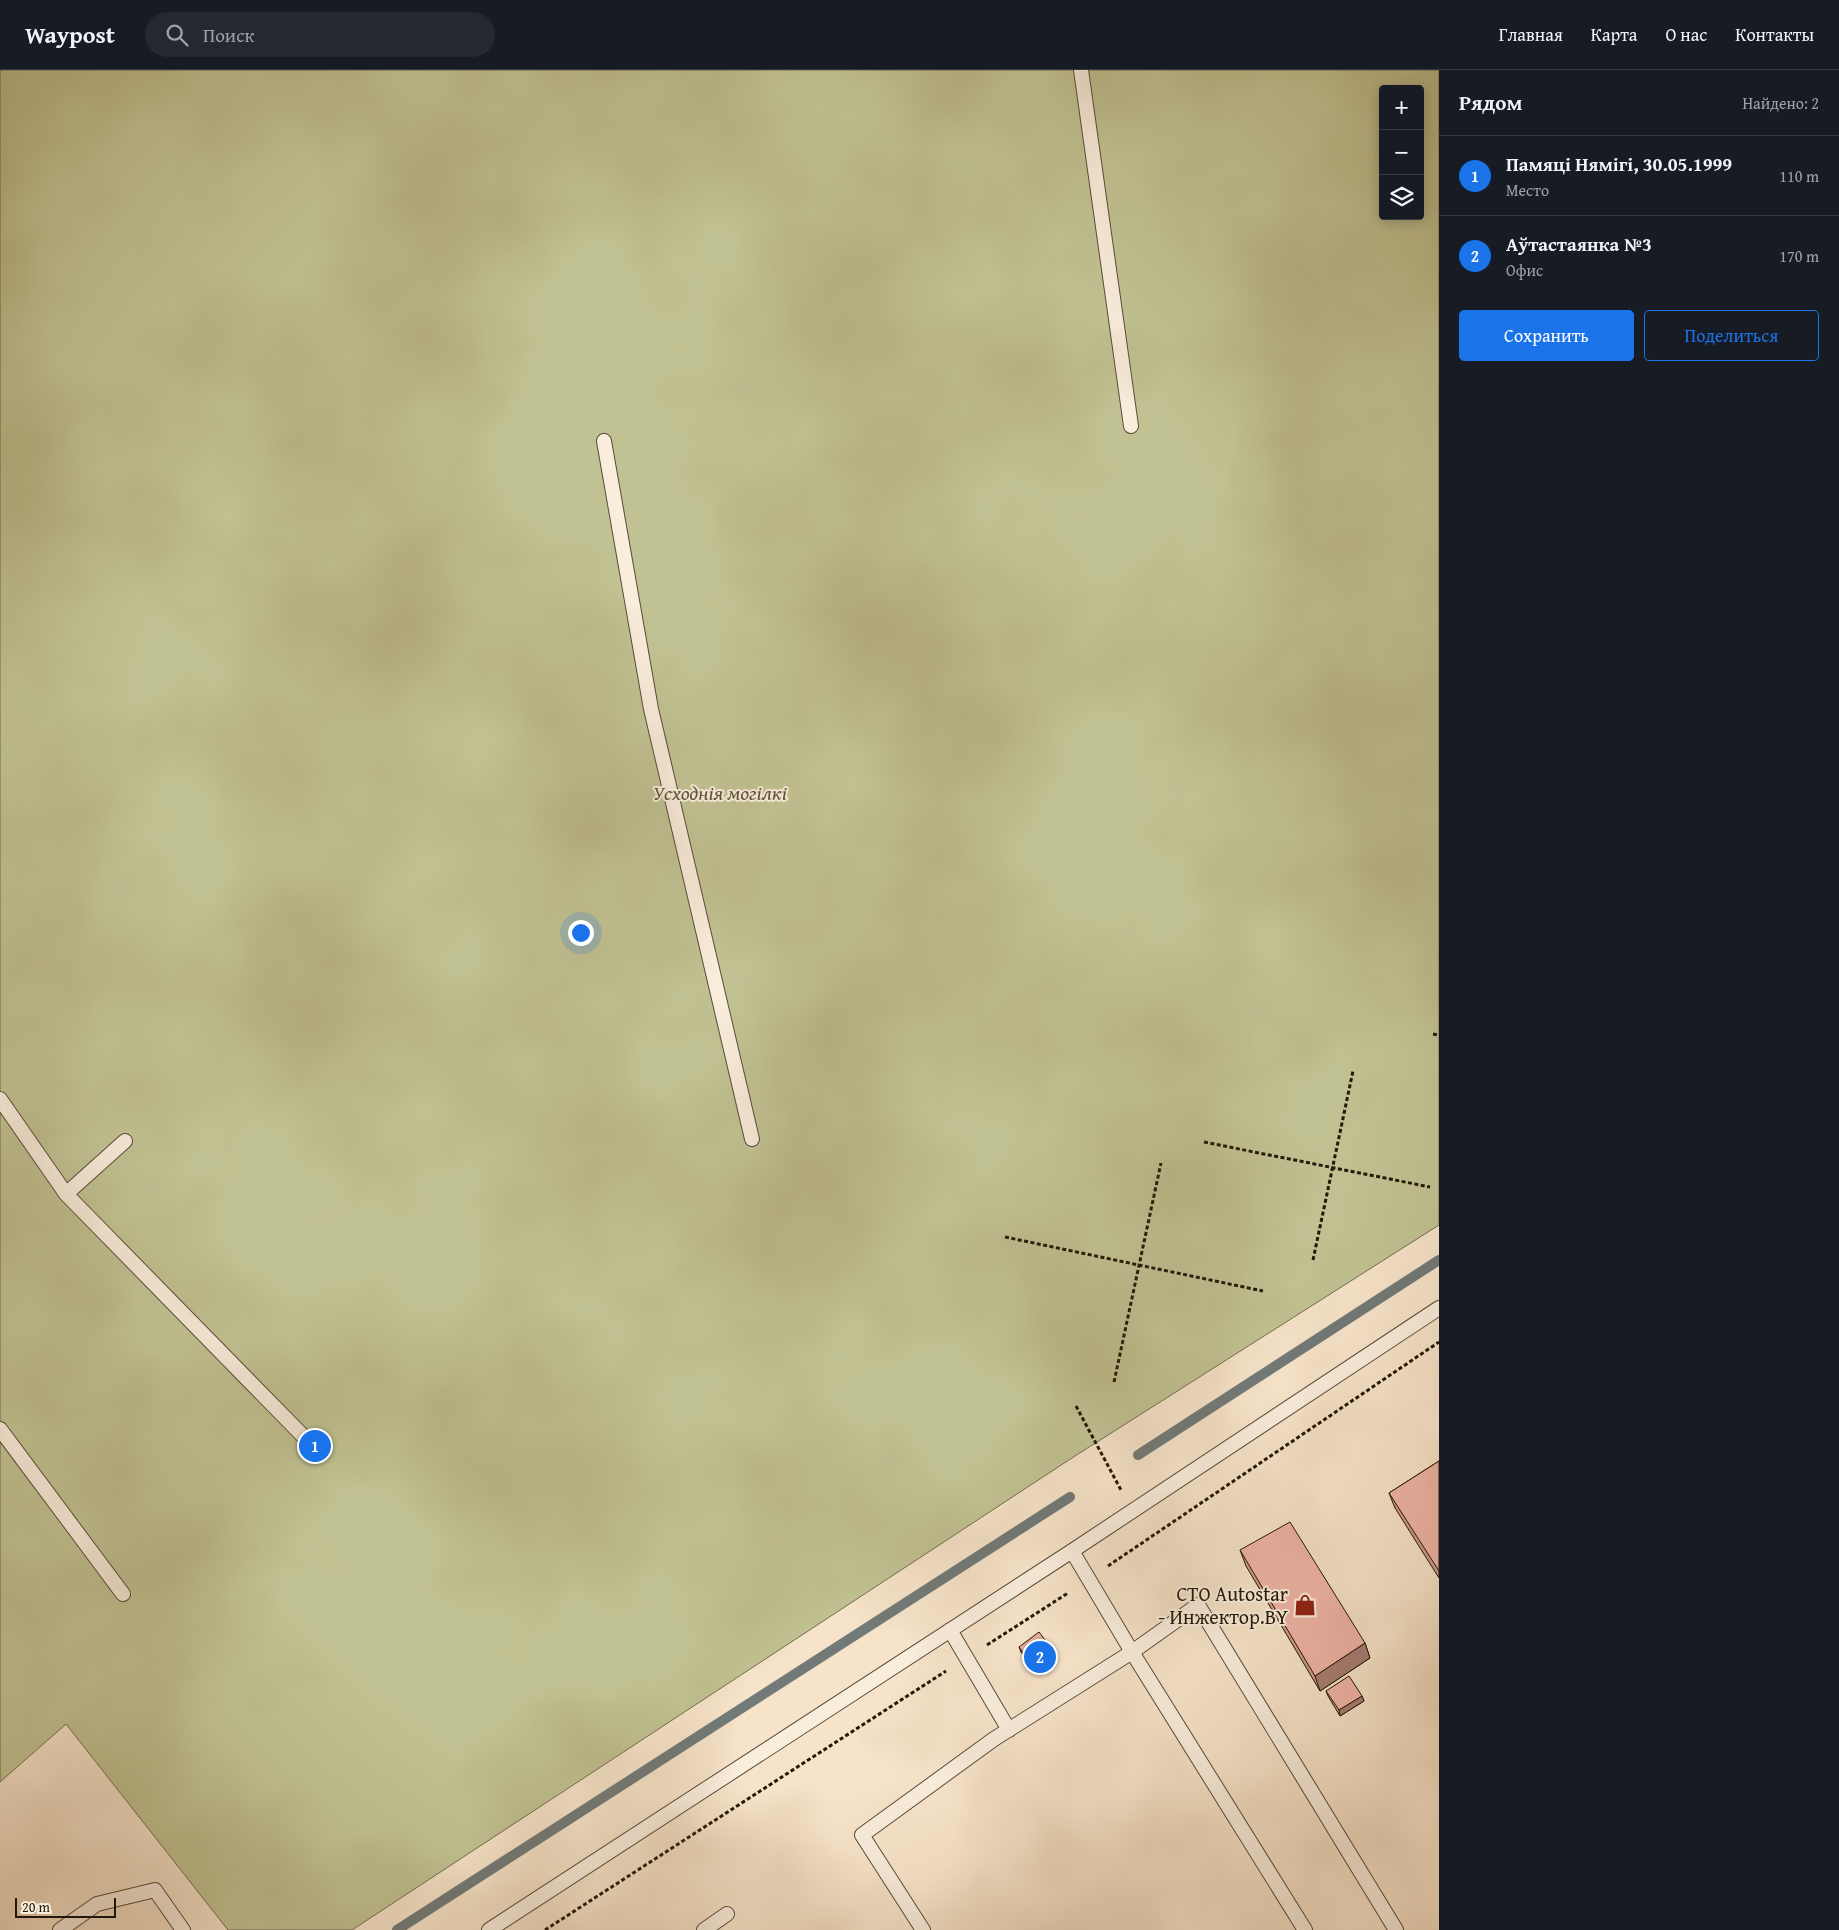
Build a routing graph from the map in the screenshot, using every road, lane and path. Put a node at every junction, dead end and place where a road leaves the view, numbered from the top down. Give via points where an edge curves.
1 (1081, 70) edge
2 (1131, 426) dead end
3 (604, 441) dead end
4 (1432, 1034) dead end
5 (1439, 1035) edge
6 (1353, 1071) dead end
7 (0, 1099) edge
8 (752, 1139) dead end
9 (125, 1141) dead end
10 (1204, 1142) dead end
11 (1160, 1163) dead end
12 (1332, 1167) junction
13 (1430, 1187) dead end
14 (66, 1194) junction
15 (1005, 1237) dead end
16 (1313, 1260) dead end
17 (1139, 1265) junction
18 (1262, 1291) dead end
19 (1439, 1308) edge
20 (1439, 1342) edge
21 (1114, 1382) dead end
22 (1076, 1406) dead end
23 (0, 1429) edge
24 (306, 1439) dead end
25 (1132, 1511) junction
26 (1072, 1551) junction
27 (1089, 1579) junction
28 (123, 1594) dead end
29 (950, 1630) junction
30 (1132, 1652) junction
31 (967, 1658) junction
32 (1009, 1730) junction
33 (727, 1914) dead end
34 (60, 1930) edge
35 (182, 1930) edge
36 (489, 1930) edge
37 (545, 1930) edge
38 (704, 1930) edge
39 (923, 1930) edge
40 (1305, 1930) edge
41 (1396, 1930) edge

1 - 2 lane
3 - 8 lane via 650,709
4 - 5 path
6 - 12 path
7 - 14 lane
9 - 14 lane
10 - 12 path
11 - 17 path
12 - 13 path
12 - 16 path
14 - 24 lane
15 - 17 path
17 - 18 path
17 - 21 path
19 - 25 lane
20 - 27 path
22 - 25 path
23 - 28 lane
25 - 26 lane
26 - 27 lane
26 - 29 lane
27 - 30 lane
27 - 31 path
29 - 31 lane
29 - 36 lane
30 - 32 lane
30 - 40 lane
30 - 41 lane via 1198,1605
31 - 32 lane
31 - 37 path
32 - 39 lane via 862,1835
33 - 38 lane
34 - 35 lane via 96,1904 155,1890

